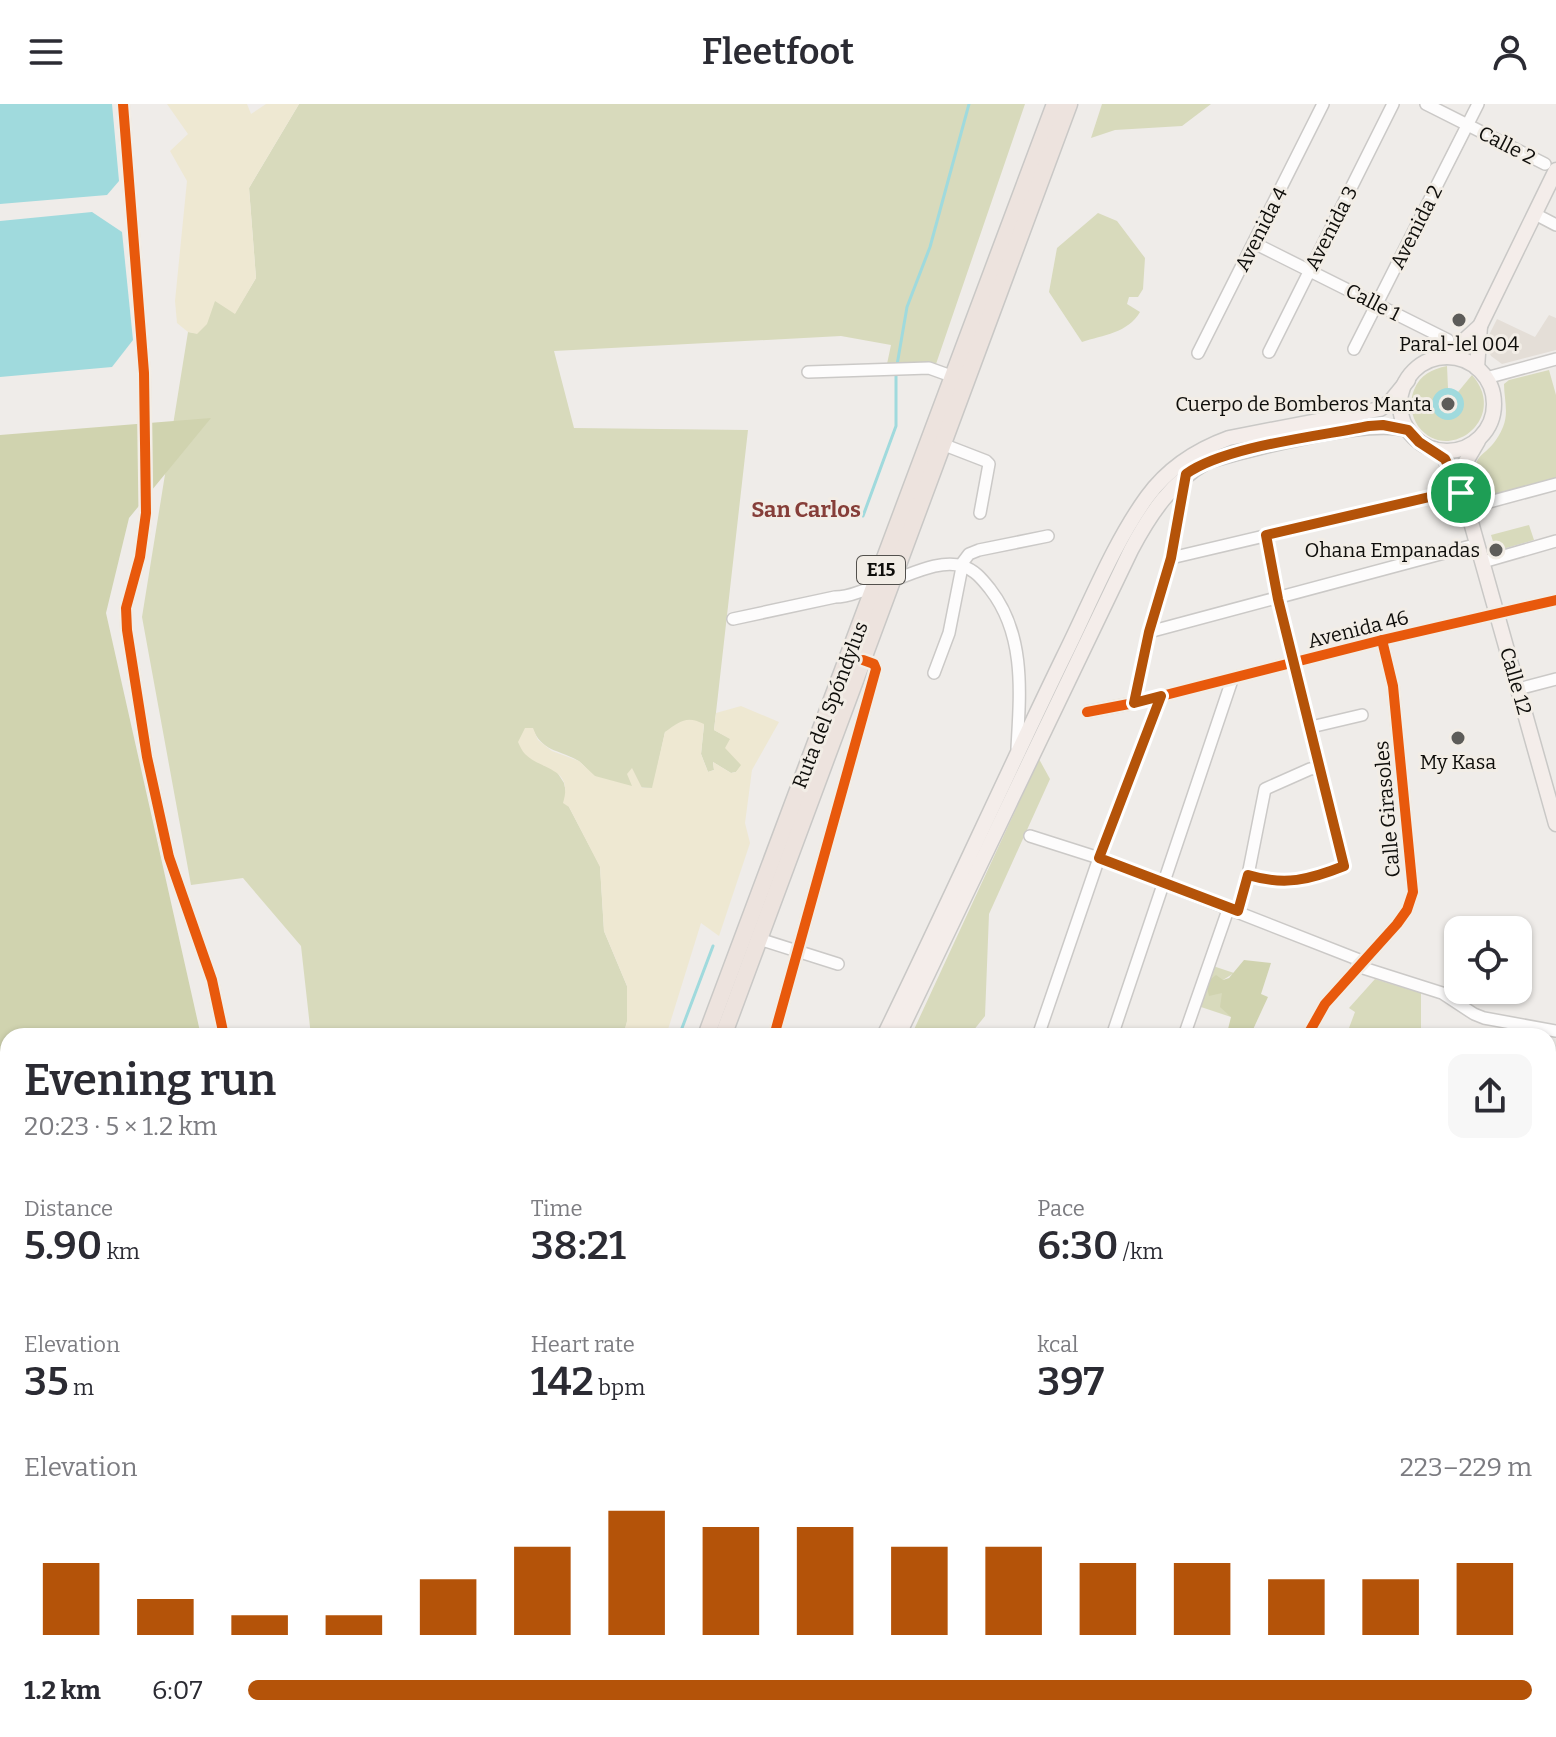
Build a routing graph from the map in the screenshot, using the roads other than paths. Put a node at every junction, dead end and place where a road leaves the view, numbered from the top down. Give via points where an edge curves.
1 (123, 104) edge
2 (1055, 104) edge
3 (1069, 104) edge
4 (1323, 104) edge
5 (1393, 104) edge
6 (1426, 104) edge
7 (1478, 104) edge
8 (1468, 125) junction
9 (1550, 167) edge
10 (1535, 214) junction
11 (1556, 225) edge
12 (1254, 243) junction
13 (1310, 270) junction
14 (1377, 305) junction
15 (1480, 326) junction
16 (1448, 340) dead end
17 (1354, 349) dead end
18 (1269, 352) dead end
19 (1198, 353) dead end
20 (1446, 357) junction
21 (1556, 359) edge
22 (808, 372) dead end
23 (1482, 373) junction
24 (954, 377) junction
25 (1408, 380) junction
26 (1408, 430) junction
27 (1479, 439) junction
28 (942, 444) junction
29 (1434, 449) junction
30 (1186, 474) junction
31 (1556, 486) edge
32 (1461, 493) junction
33 (1467, 508) junction
34 (980, 513) dead end
35 (1266, 535) junction
36 (1048, 536) dead end
37 (1556, 541) edge
38 (1478, 544) junction
39 (1171, 558) junction
40 (1483, 562) junction
41 (961, 565) junction
42 (891, 581) junction
43 (874, 588) junction
44 (1278, 599) junction
45 (1556, 600) edge
46 (1497, 615) junction
47 (733, 619) dead end
48 (1149, 632) junction
49 (1382, 640) junction
50 (863, 660) junction
51 (1294, 662) junction
52 (934, 673) dead end
53 (1556, 679) edge
54 (1232, 680) junction
55 (1518, 689) junction
56 (1161, 696) junction
57 (1134, 703) junction
58 (1087, 712) dead end
59 (1362, 715) dead end
60 (1311, 727) junction
61 (1016, 757) junction
62 (1320, 768) junction
63 (1556, 824) edge
64 (1030, 836) dead end
65 (1099, 858) junction
66 (1248, 875) junction
67 (1162, 883) junction
68 (1234, 909) junction
69 (759, 939) junction
70 (798, 951) junction
71 (838, 964) dead end
72 (1360, 964) junction
73 (222, 1028) edge
74 (709, 1028) edge
75 (726, 1028) edge
76 (776, 1028) edge
77 (888, 1028) edge
78 (902, 1028) edge
79 (1041, 1028) edge
80 (1115, 1028) edge
81 (1187, 1028) edge
82 (1312, 1028) edge
83 (1539, 1028) edge

1 - 73 street via 144,373 146,513 126,608 127,630 169,857 212,980
2 - 24 highway, Ruta del Spóndylus / E15
3 - 28 highway, Ruta del Spóndylus / E15
4 - 12 street, Avenida 4
5 - 13 street, Avenida 3
6 - 8 street, Calle 2
7 - 8 street, Avenida 2
8 - 9 street, Calle 2
8 - 14 street, Avenida 2
9 - 10 main road
10 - 11 street
10 - 15 main road
12 - 13 street, Calle 1
12 - 19 street, Avenida 4
13 - 14 street, Calle 1
13 - 18 street, Avenida 3
14 - 16 street, Calle 1
14 - 17 street, Avenida 2
15 - 20 main road
15 - 23 main road
20 - 23 main road
20 - 25 main road via 1431,360
21 - 23 street
22 - 24 street via 929,368
23 - 27 main road via 1494,410
24 - 43 highway, Ruta del Spóndylus / E15
25 - 26 main road via 1400,405
25 - 61 main road via 1380,409 1229,438 1190,454 1161,480 1126,531
26 - 29 main road
26 - 30 main road via 1369,426 1220,457
27 - 29 main road via 1458,450
27 - 32 main road via 1464,465
28 - 34 street via 989,464
28 - 42 highway, Ruta del Spóndylus / E15
29 - 32 main road, Calle 12 via 1445,459
30 - 39 street
30 - 78 main road via 1143,528
31 - 33 street
32 - 33 main road, Calle 12
32 - 35 street
33 - 38 main road, Calle 12
35 - 39 street
35 - 44 street
36 - 41 street via 979,550
37 - 40 street
38 - 40 main road, Calle 12
38 - 44 street
39 - 48 street
40 - 46 main road, Calle 12
41 - 42 street via 925,569
41 - 52 street via 949,633
41 - 61 street via 988,586 1011,630 1019,665
42 - 50 highway, Ruta del Spóndylus / E15
43 - 47 street
43 - 74 highway, Ruta del Spóndylus / E15
44 - 48 street
44 - 51 street
45 - 46 street, Avenida 46
46 - 49 street, Avenida 46
46 - 55 main road, Calle 12
48 - 57 street
49 - 51 street, Avenida 46
49 - 72 street, Calle Girasoles via 1393,686 1413,892 1397,924
50 - 69 highway, Ruta del Spóndylus / E15
50 - 70 street via 876,669
51 - 54 street, Avenida 46
51 - 60 street
53 - 55 street
54 - 56 street, Avenida 46
54 - 67 street
55 - 63 main road, Calle 12
56 - 57 street, Avenida 46
56 - 65 street
57 - 58 street, Avenida 46
59 - 60 street
60 - 62 street
61 - 77 main road
62 - 66 street via 1265,789
62 - 66 street via 1344,866 1283,883
64 - 65 street
65 - 67 street
65 - 79 street
66 - 68 street
67 - 68 street
67 - 80 street
68 - 72 street
68 - 81 street
69 - 70 street
69 - 75 highway, Ruta del Spóndylus / E15
70 - 71 street
70 - 76 street
72 - 82 street, Calle Girasoles
72 - 83 street via 1442,993 1484,1018

